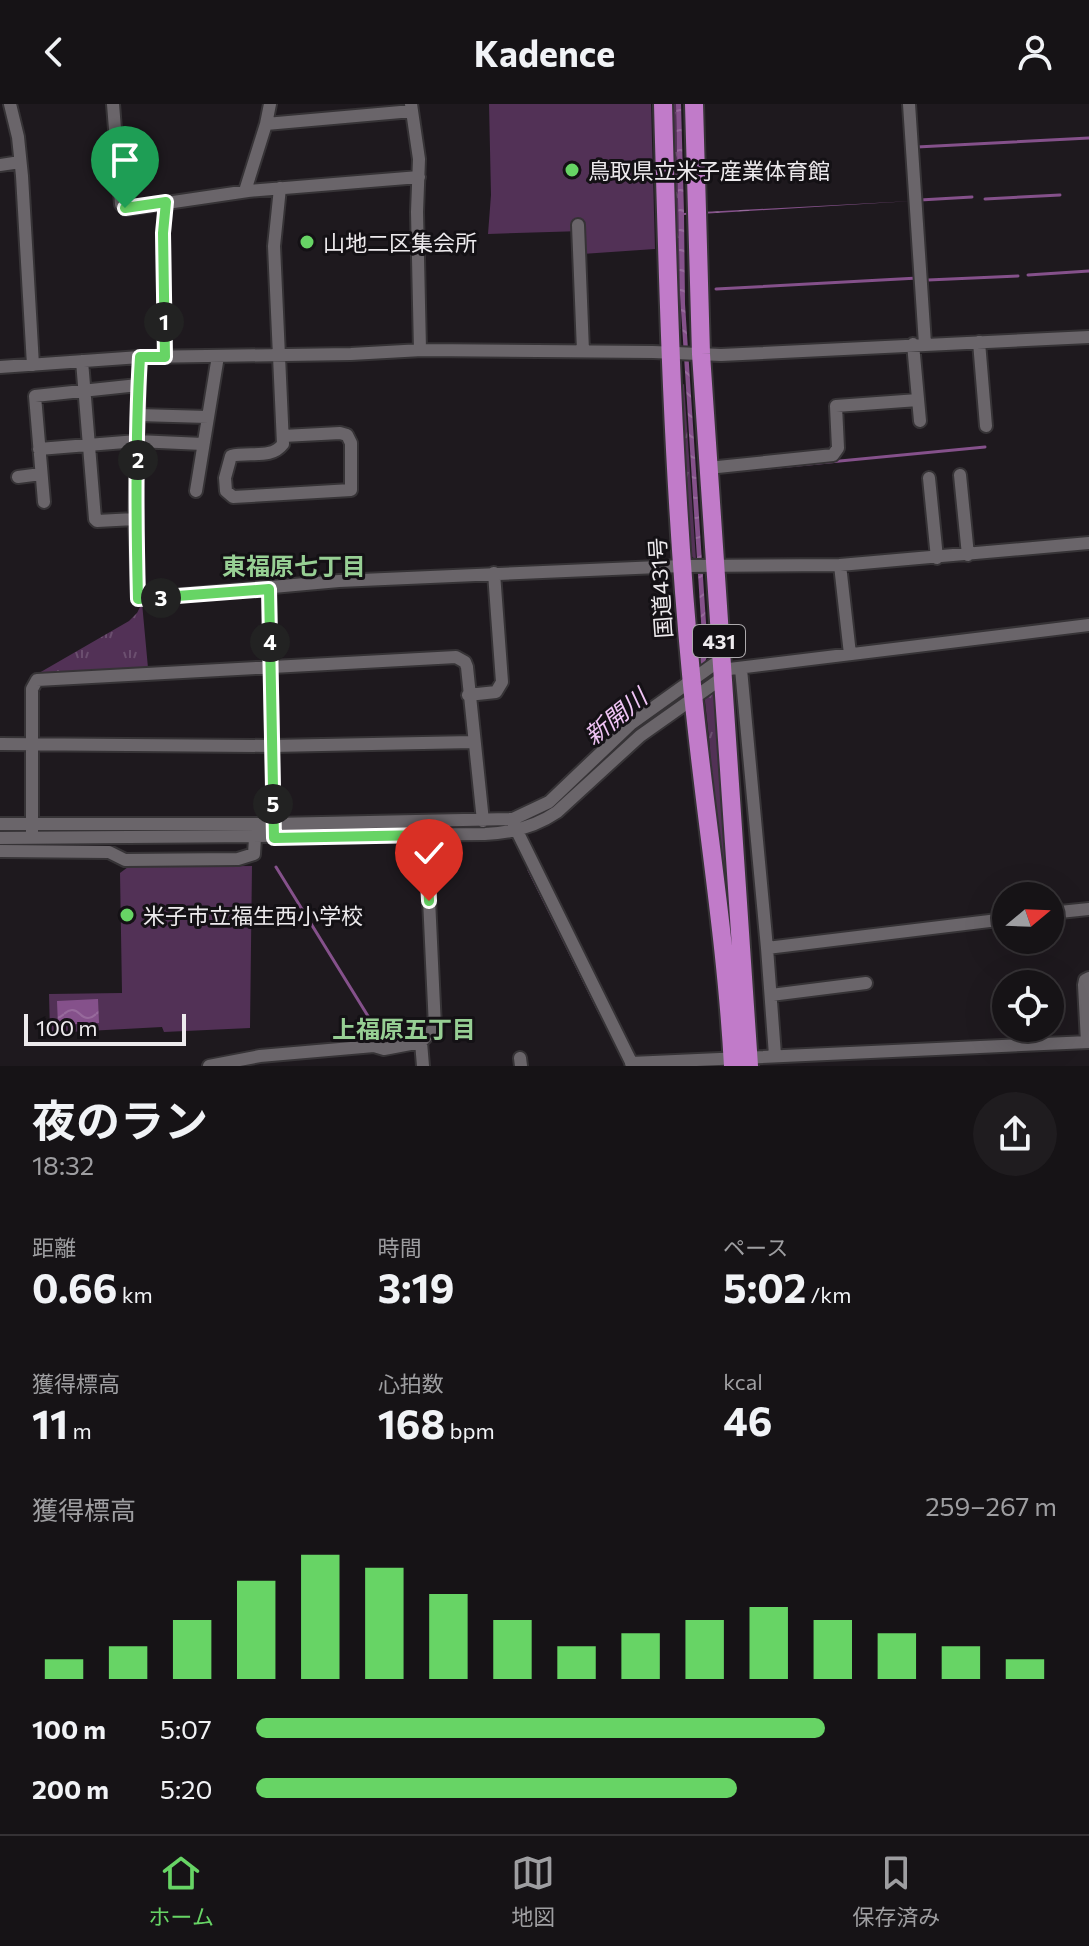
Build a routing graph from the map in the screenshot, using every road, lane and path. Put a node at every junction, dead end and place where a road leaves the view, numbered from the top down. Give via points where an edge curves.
1 (10, 104) edge
2 (113, 104) edge
3 (270, 104) edge
4 (663, 104) edge
5 (694, 104) edge
6 (909, 104) edge
7 (411, 107) edge
8 (266, 124) junction
9 (20, 162) junction
10 (0, 165) edge
11 (419, 177) junction
12 (280, 188) junction
13 (245, 191) junction
14 (166, 202) junction
15 (578, 225) dead end
16 (1089, 337) edge
17 (979, 342) junction
18 (919, 344) junction
19 (420, 350) junction
20 (583, 351) junction
21 (673, 353) junction
22 (698, 354) junction
23 (278, 355) junction
24 (218, 356) junction
25 (140, 357) junction
26 (165, 357) junction
27 (82, 361) junction
28 (33, 365) junction
29 (0, 367) edge
30 (138, 385) junction
31 (84, 391) junction
32 (918, 400) junction
33 (138, 415) junction
34 (208, 417) junction
35 (920, 421) dead end
36 (986, 426) dead end
37 (283, 436) junction
38 (137, 441) junction
39 (203, 444) junction
40 (89, 445) junction
41 (39, 449) junction
42 (708, 468) junction
43 (41, 474) junction
44 (960, 475) dead end
45 (18, 477) dead end
46 (929, 478) dead end
47 (196, 491) dead end
48 (44, 502) dead end
49 (135, 519) junction
50 (1089, 543) edge
51 (968, 555) junction
52 (937, 558) junction
53 (840, 565) junction
54 (684, 566) junction
55 (713, 566) junction
56 (494, 573) junction
57 (269, 589) junction
58 (1089, 625) edge
59 (850, 654) junction
60 (270, 667) junction
61 (741, 669) junction
62 (704, 677) junction
63 (468, 695) junction
64 (473, 742) junction
65 (0, 744) edge
66 (32, 744) junction
67 (272, 746) junction
68 (602, 760) junction
69 (483, 821) junction
70 (0, 824) edge
71 (514, 825) junction
72 (32, 831) junction
73 (274, 831) junction
74 (426, 835) junction
75 (0, 838) edge
76 (255, 838) junction
77 (0, 851) edge
78 (1089, 909) edge
79 (1064, 912) edge
80 (992, 921) edge
81 (767, 948) junction
82 (1089, 978) edge
83 (866, 983) dead end
84 (771, 995) junction
85 (421, 1042) junction
86 (1088, 1042) edge
87 (857, 1051) junction
88 (775, 1055) junction
89 (260, 1061) edge
90 (740, 1061) edge
91 (632, 1064) edge
92 (209, 1066) edge
93 (423, 1066) edge
94 (858, 1066) edge

1 - 9 street
2 - 14 street via 121,204 127,209
3 - 8 street
4 - 21 highway, 国道431号 / 431
5 - 22 highway, 国道431号 / 431
6 - 18 street
7 - 8 street
7 - 11 street
8 - 13 street
9 - 10 street
9 - 28 street
11 - 12 street
11 - 19 street
12 - 13 street
12 - 23 street via 274,246
13 - 14 street
14 - 26 street
15 - 20 street
16 - 17 street
17 - 18 street
17 - 36 street
18 - 22 street
18 - 32 street
19 - 20 street
19 - 23 street
20 - 21 street
21 - 22 street
21 - 54 highway, 国道431号 / 431
22 - 42 highway, 国道431号 / 431
23 - 24 street
23 - 37 street
24 - 26 street
24 - 34 street
25 - 26 street
25 - 27 street
25 - 30 street
27 - 28 street
27 - 31 street
28 - 29 street
30 - 31 street
30 - 33 street
31 - 40 street
31 - 41 street via 35,396
32 - 35 street
32 - 42 street via 836,406 838,448 833,455
33 - 34 street
33 - 38 street
34 - 39 street
37 - 37 street via 347,435 351,490 227,494 231,456 277,452
38 - 39 street
38 - 40 street
38 - 49 street
39 - 47 street
40 - 41 street
40 - 49 street via 95,521
41 - 43 street
42 - 55 highway, 国道431号 / 431
43 - 45 street
43 - 48 street
44 - 51 street
46 - 52 street
49 - 57 street via 138,599
50 - 51 street
51 - 52 street
52 - 53 street
53 - 55 street
53 - 59 street
54 - 55 street
54 - 56 street
54 - 62 highway, 国道431号 / 431
55 - 62 highway, 国道431号 / 431
56 - 57 street
56 - 63 street via 502,682 496,692
57 - 60 street
58 - 59 street
59 - 61 street
60 - 63 street via 456,657 467,667
60 - 66 street via 42,678 32,684
60 - 67 street
61 - 62 street
61 - 81 street
62 - 68 street via 640,736
62 - 68 street via 632,723
62 - 90 highway, 国道431号 / 431
62 - 90 highway, 国道431号 / 431 via 724,960
63 - 64 street
64 - 67 street
64 - 69 street
65 - 66 street
66 - 67 street
66 - 72 street
67 - 73 street
68 - 71 street via 557,812 545,820
69 - 71 street
69 - 73 street
70 - 72 street
71 - 74 street via 502,834
71 - 91 street
72 - 73 street
72 - 75 street
72 - 76 street
73 - 74 street
73 - 76 street
74 - 85 street via 435,1027
76 - 77 street via 254,854 238,859 125,860 109,852
78 - 79 street
80 - 81 street
81 - 84 street
82 - 86 street via 1084,985
83 - 84 street
84 - 88 street
85 - 89 street
85 - 93 street
86 - 87 street
87 - 88 street
87 - 94 street
88 - 90 street
89 - 92 street
90 - 91 street

